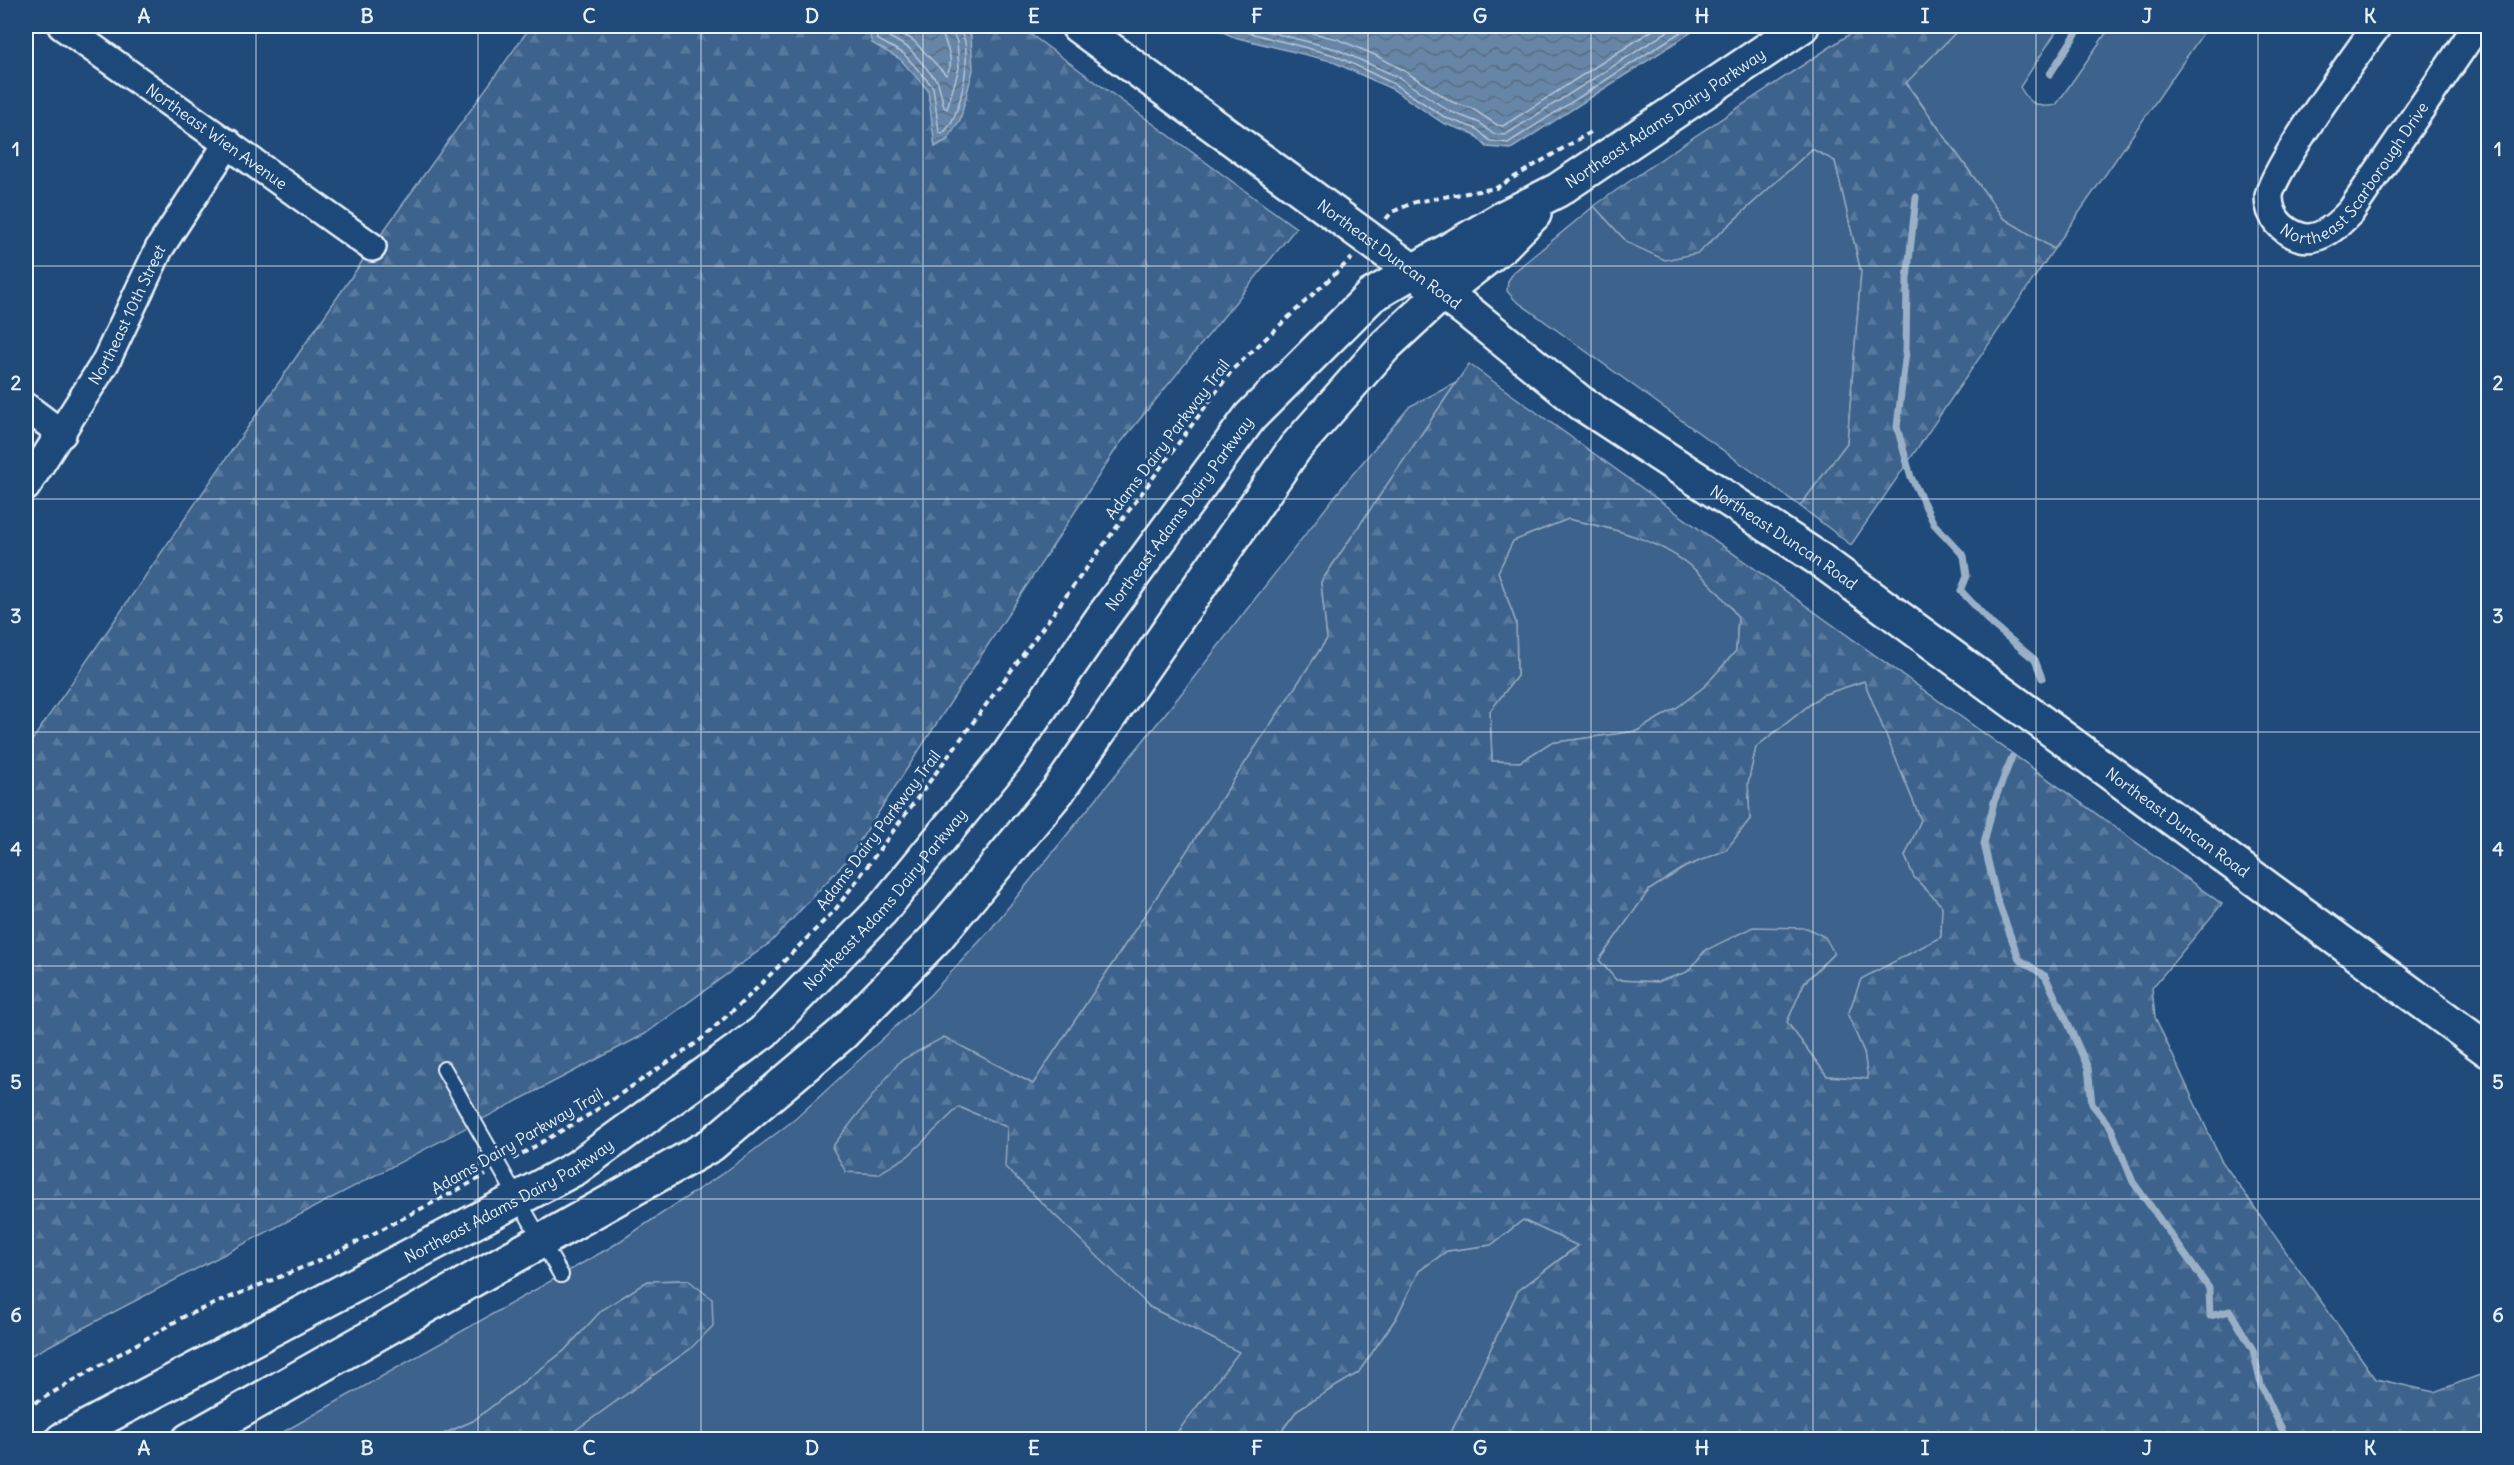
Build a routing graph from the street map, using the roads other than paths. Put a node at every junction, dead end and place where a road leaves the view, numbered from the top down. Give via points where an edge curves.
1 (62, 26) edge
2 (1077, 26) edge
3 (1802, 26) edge
4 (2377, 26) edge
5 (2477, 26) edge
6 (228, 143) junction
7 (1558, 190) junction
8 (372, 247) dead end
9 (1413, 271) junction
10 (1442, 292) junction
11 (26, 407) edge
12 (62, 434) junction
13 (26, 487) edge
14 (2488, 1050) edge
15 (444, 1069) dead end
16 (518, 1198) junction
17 (542, 1241) junction
18 (561, 1275) dead end
19 (62, 1440) edge
20 (189, 1440) edge

1 - 6 street, Northeast Wien Avenue
2 - 9 main road, Northeast Duncan Road
3 - 7 main road, Northeast Adams Dairy Parkway
4 - 5 street, Northeast Scarborough Drive via 2280,169 2269,196 2273,216 2288,233 2309,239 2337,227
6 - 8 street, Northeast Wien Avenue
6 - 12 street, Northeast 10th Street via 159,249 105,363
7 - 9 main road, Northeast Adams Dairy Parkway
7 - 10 main road, Northeast Adams Dairy Parkway via 1501,247
9 - 10 main road, Northeast Duncan Road
9 - 16 main road, Northeast Adams Dairy Parkway via 1371,296 1250,417 1102,618 1006,757 881,911 763,1032 576,1168
10 - 14 main road, Northeast Duncan Road via 1581,403 1819,559
10 - 17 main road, Northeast Adams Dairy Parkway via 1386,345 1295,448 1058,790 937,937 842,1034 711,1145
11 - 12 street
12 - 13 street, Northeast 10th Street
15 - 16 lane
16 - 17 lane
16 - 19 main road, Northeast Adams Dairy Parkway
17 - 18 lane
17 - 20 main road, Northeast Adams Dairy Parkway

